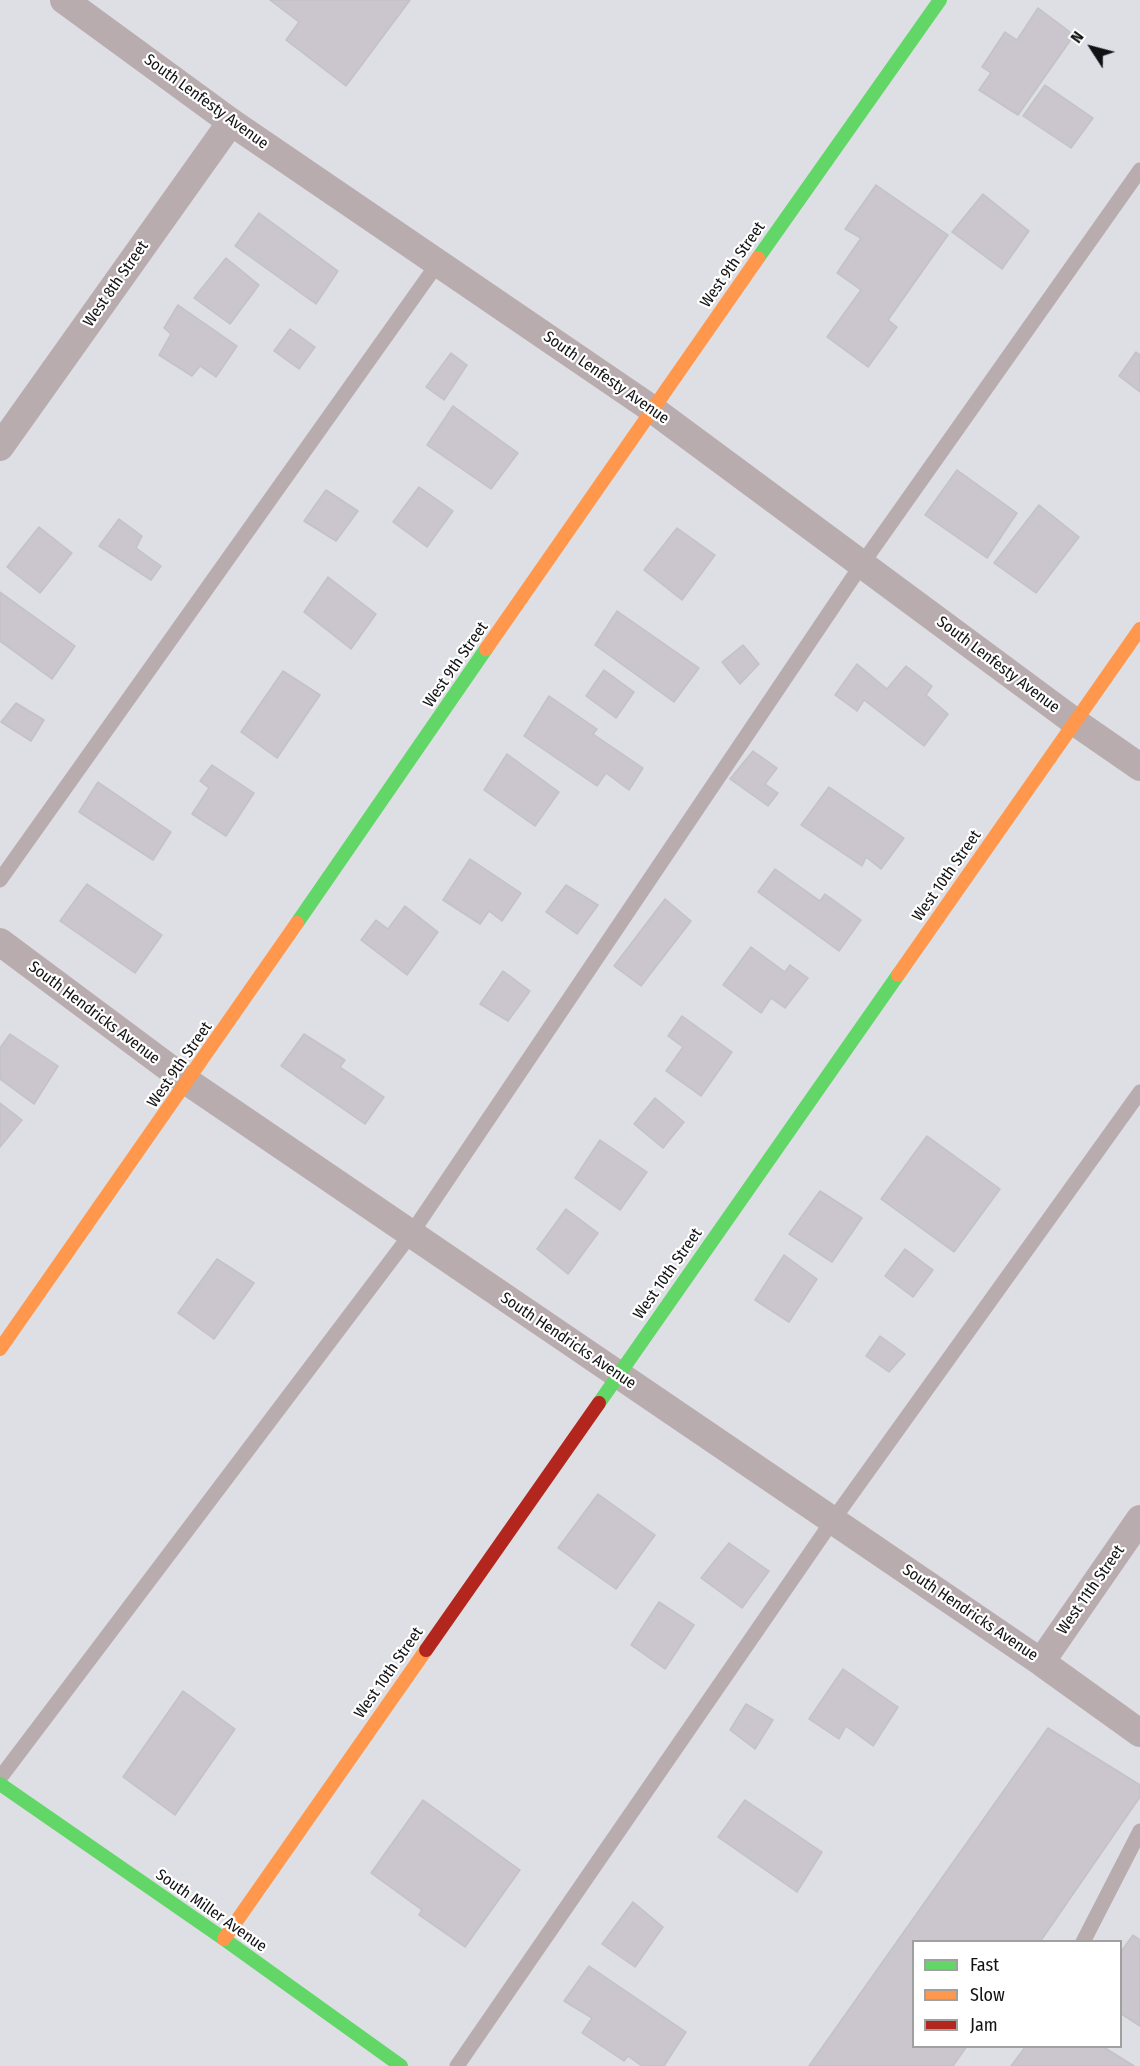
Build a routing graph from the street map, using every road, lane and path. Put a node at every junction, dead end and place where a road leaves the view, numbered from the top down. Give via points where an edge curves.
1 (64, 0) edge
2 (940, 0) edge
3 (231, 122) junction
4 (1140, 170) edge
5 (438, 263) junction
6 (652, 410) junction
7 (0, 447) edge
8 (861, 564) junction
9 (1140, 629) edge
10 (1075, 722) junction
11 (1140, 767) edge
12 (0, 880) edge
13 (0, 942) edge
14 (188, 1082) junction
15 (1140, 1092) edge
16 (411, 1234) junction
17 (0, 1349) edge
18 (618, 1375) junction
19 (1140, 1519) edge
20 (833, 1520) junction
21 (1041, 1662) junction
22 (1140, 1733) edge
23 (0, 1778) edge
24 (0, 1784) edge
25 (1140, 1832) edge
26 (224, 1939) junction
27 (1084, 1940) edge
28 (401, 2066) edge
29 (457, 2066) edge

1 - 3 street, South Lenfesty Avenue
2 - 6 street, West 9th Street
3 - 5 street, South Lenfesty Avenue
3 - 7 street, West 8th Street
4 - 8 lane
5 - 6 street, South Lenfesty Avenue
5 - 12 lane
6 - 8 street, South Lenfesty Avenue
6 - 14 street, West 9th Street
8 - 10 street, South Lenfesty Avenue
8 - 16 lane
9 - 10 street, West 10th Street
10 - 11 street, South Lenfesty Avenue
10 - 18 street, West 10th Street
13 - 14 street, South Hendricks Avenue
14 - 16 street, South Hendricks Avenue
14 - 17 street, West 9th Street
15 - 20 lane
16 - 18 street, South Hendricks Avenue
16 - 23 lane
18 - 20 street, South Hendricks Avenue
18 - 26 street, West 10th Street
19 - 21 street, West 11th Street
20 - 21 street, South Hendricks Avenue
20 - 29 lane
21 - 22 street, South Hendricks Avenue
24 - 26 street, South Miller Avenue
25 - 27 lane
26 - 28 street, South Miller Avenue

